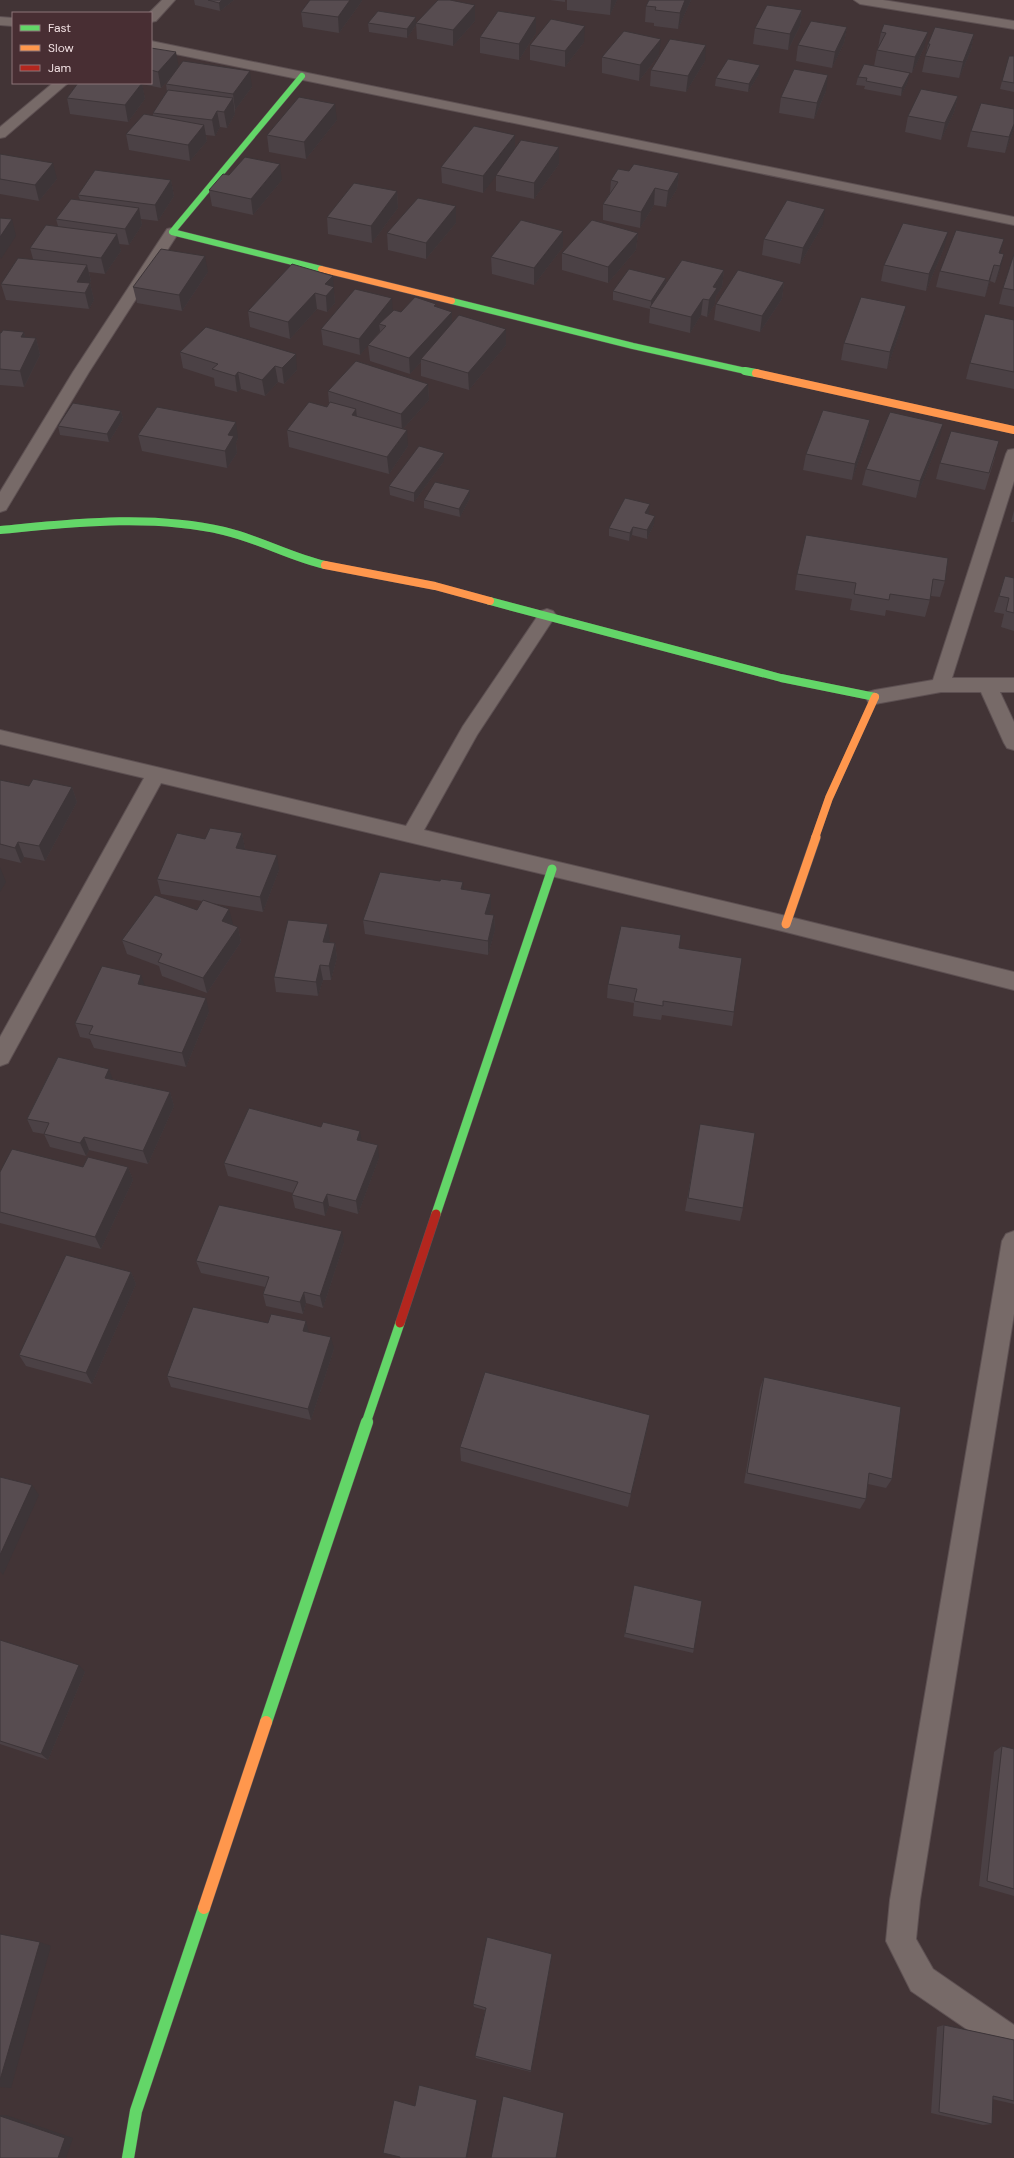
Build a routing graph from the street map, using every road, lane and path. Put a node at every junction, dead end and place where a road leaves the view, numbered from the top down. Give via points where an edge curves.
1 (169, 0) edge
2 (860, 0) edge
3 (152, 17) edge
4 (0, 21) edge
5 (12, 22) edge
6 (1014, 25) edge
7 (152, 45) edge
8 (302, 76) junction
9 (60, 84) edge
10 (0, 134) edge
11 (1014, 221) edge
12 (172, 232) junction
13 (1014, 430) edge
14 (1014, 454) edge
15 (0, 506) edge
16 (0, 530) edge
17 (547, 615) junction
18 (987, 684) junction
19 (941, 685) junction
20 (1014, 685) edge
21 (875, 697) junction
22 (0, 737) edge
23 (1014, 743) edge
24 (157, 773) junction
25 (411, 835) junction
26 (552, 869) junction
27 (786, 924) junction
28 (1014, 981) edge
29 (0, 1057) edge
30 (1014, 1241) edge
31 (1014, 2043) edge
32 (128, 2158) edge

1 - 3 street
2 - 6 street
4 - 5 street
7 - 8 street
8 - 11 street
8 - 12 street
9 - 10 street
12 - 13 street via 633,346
12 - 15 street via 81,372
14 - 19 street
16 - 17 street via 80,523 161,523 224,531 322,564 435,586
17 - 21 street via 781,678
17 - 25 street via 470,731
18 - 19 street
18 - 20 street
18 - 23 street
19 - 21 street
21 - 27 street via 830,798
22 - 24 street
24 - 25 street
24 - 29 street
25 - 26 street
26 - 27 street
26 - 32 street via 136,2110
27 - 28 street
30 - 31 street via 901,1942 922,1980

